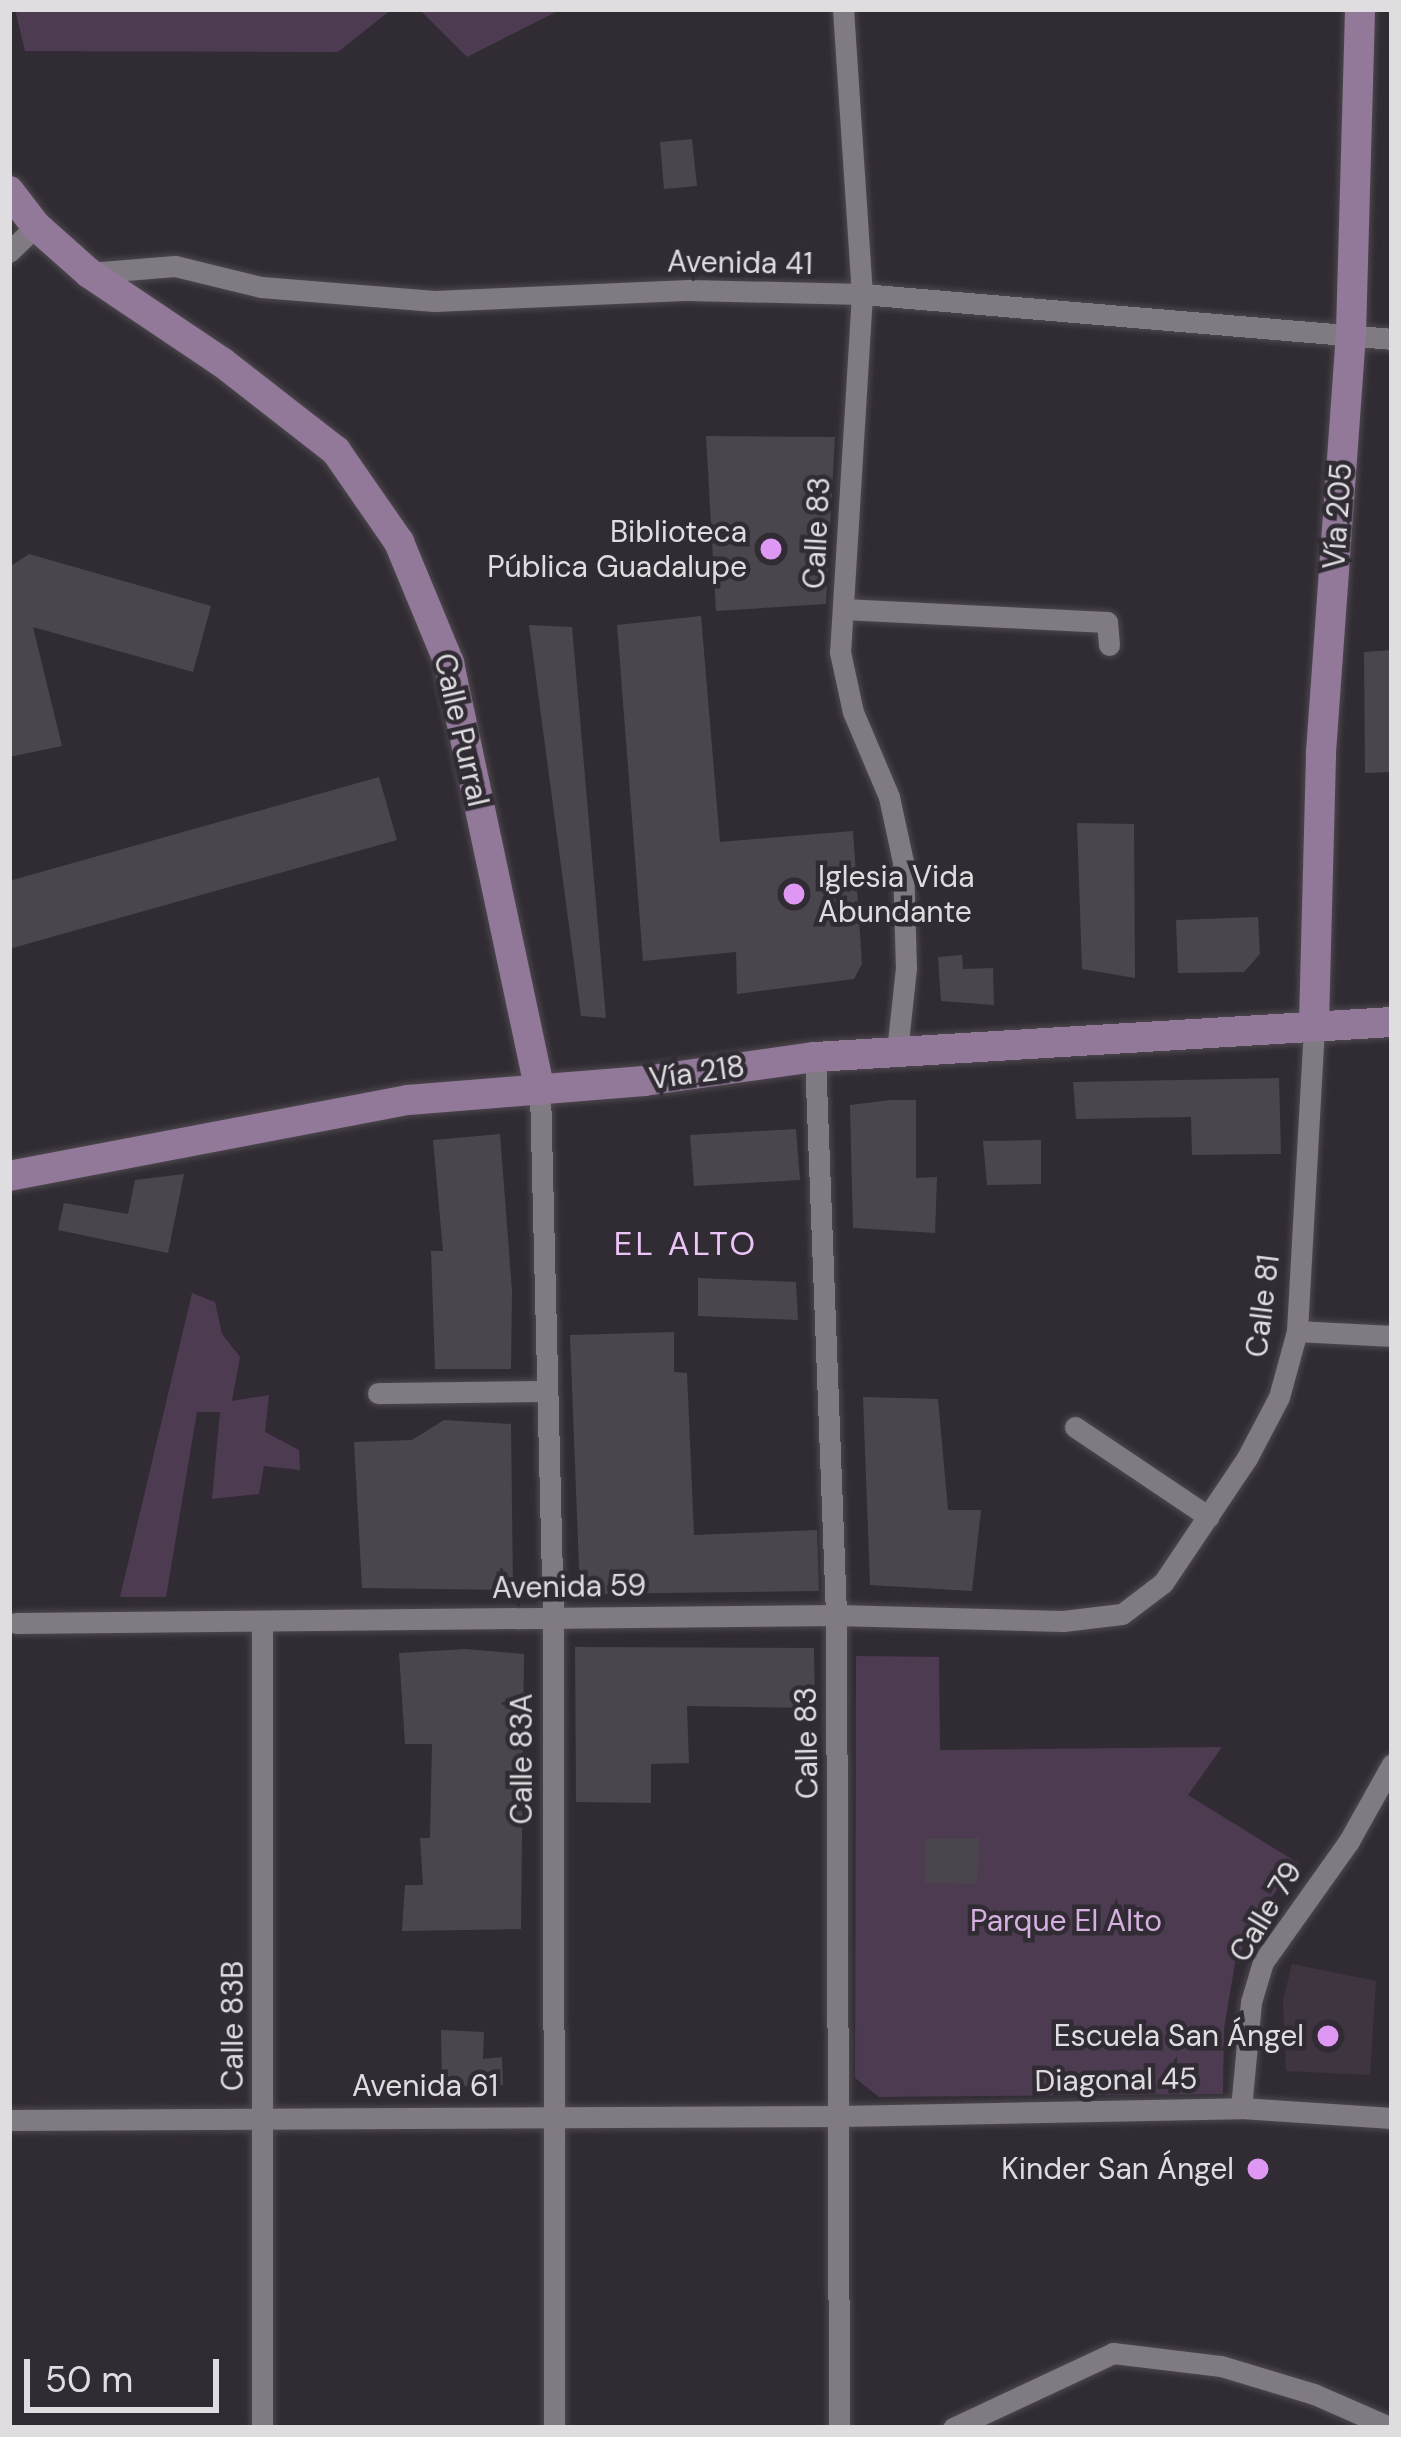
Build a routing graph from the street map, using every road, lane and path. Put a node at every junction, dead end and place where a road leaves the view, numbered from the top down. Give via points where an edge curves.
1 (843, 9) edge
2 (1360, 9) edge
3 (9, 191) edge
4 (36, 226) junction
5 (9, 252) edge
6 (89, 273) junction
7 (862, 294) junction
8 (1352, 333) junction
9 (1392, 339) edge
10 (843, 609) junction
11 (1108, 645) dead end
12 (1392, 1022) edge
13 (1314, 1023) junction
14 (897, 1051) junction
15 (815, 1057) junction
16 (540, 1090) junction
17 (9, 1176) edge
18 (1297, 1331) junction
19 (1392, 1336) edge
20 (547, 1390) junction
21 (378, 1393) dead end
22 (1075, 1427) dead end
23 (1209, 1517) junction
24 (1122, 1614) joint
25 (836, 1615) junction
26 (554, 1617) junction
27 (16, 1623) dead end
28 (262, 1624) junction
29 (1392, 1764) edge
30 (1241, 2108) junction
31 (550, 2116) junction
32 (841, 2116) junction
33 (263, 2117) junction
34 (1392, 2118) edge
35 (9, 2120) edge
36 (262, 2428) edge
37 (554, 2428) edge
38 (839, 2428) edge
39 (953, 2428) edge
40 (1392, 2428) edge

1 - 7 street, Calle 83
2 - 8 main road, Vía 205
3 - 4 main road, Calle Purral
4 - 5 street
4 - 6 main road, Calle Purral
6 - 7 street, Avenida 41 via 175,266 261,286 434,301 688,290
6 - 16 main road, Calle Purral via 336,451 400,542 449,663
7 - 8 street, Avenida 41
7 - 10 street, Calle 83
8 - 9 street, Avenida 41
8 - 13 main road, Vía 205 via 1321,752
10 - 11 street via 1107,622
10 - 14 street, Calle 83 via 840,652 853,712 889,797 903,862 906,968
12 - 13 main road, Vía 218
13 - 14 main road, Vía 218
13 - 18 street, Calle 81
14 - 15 main road, Vía 218
15 - 16 main road, Vía 218
15 - 25 street, Calle 83
16 - 17 main road, Vía 218 via 408,1100
16 - 20 street, Calle 83A
18 - 19 street
18 - 23 street, Calle 81 via 1279,1397
20 - 21 street
20 - 26 street, Calle 83A
22 - 23 street
23 - 24 street, Calle 81 via 1163,1583
24 - 25 street, Avenida 59 via 1063,1621
25 - 26 street, Avenida 59
25 - 32 street, Calle 83
26 - 28 street, Avenida 59
26 - 31 street, Calle 83A
27 - 28 street, Avenida 59
28 - 33 street, Calle 83B
29 - 30 street, Calle 79 via 1263,1962
30 - 32 street, Diagonal 45
30 - 34 street, Diagonal 45
31 - 32 street, Avenida 61
31 - 33 street, Avenida 61
31 - 37 street, Calle 83A
32 - 38 street, Calle 83
33 - 35 street, Avenida 61
33 - 36 street, Calle 83B
39 - 40 street via 1113,2353 1220,2366

